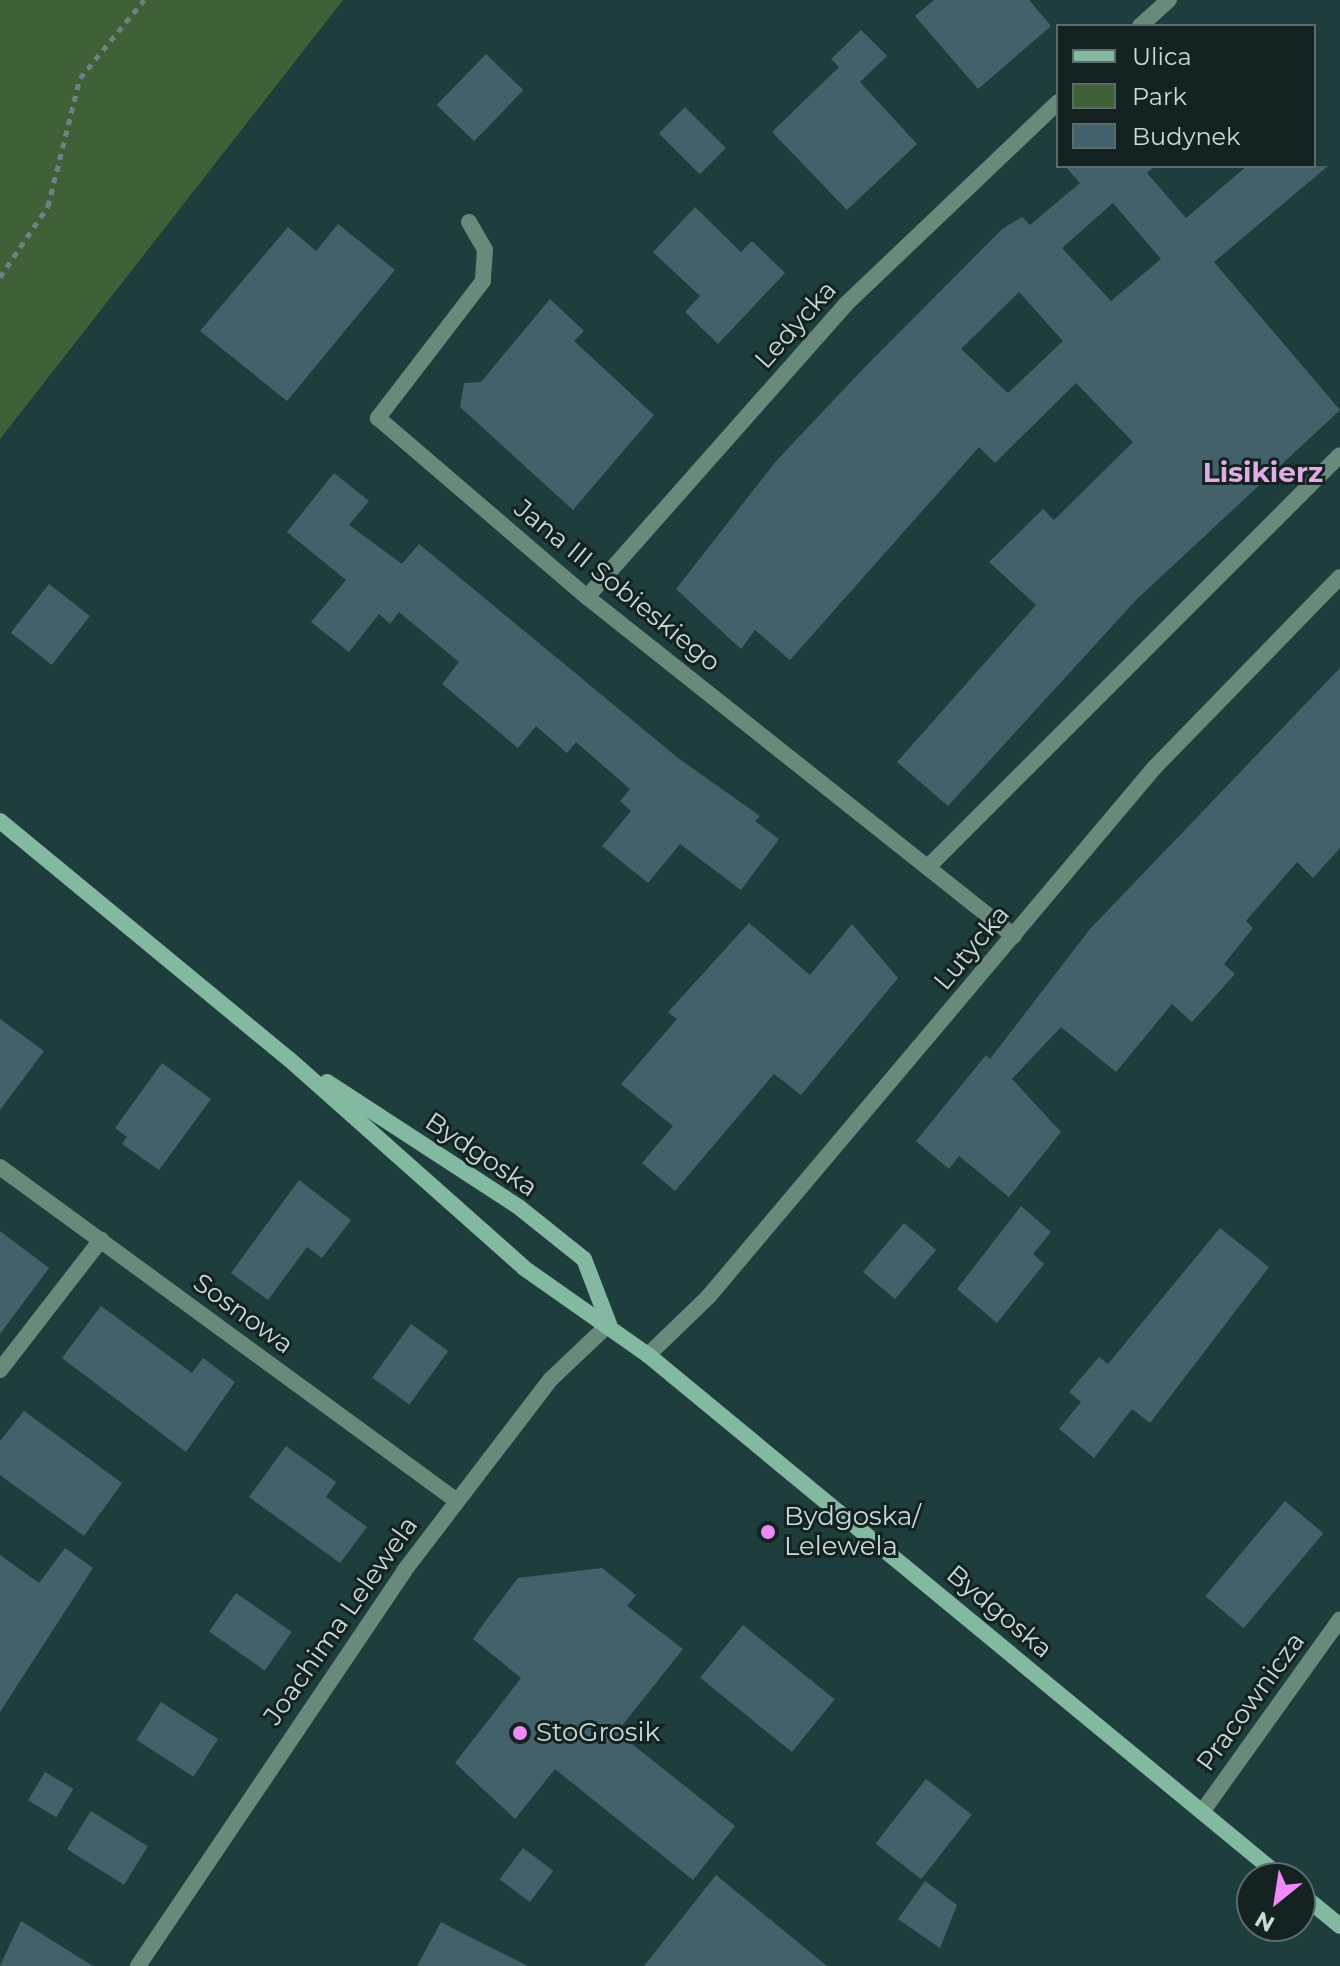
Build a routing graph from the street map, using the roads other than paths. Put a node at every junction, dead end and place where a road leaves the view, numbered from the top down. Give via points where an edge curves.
1 (1169, 0) edge
2 (1142, 24) edge
3 (1056, 104) edge
4 (469, 222) dead end
5 (1340, 455) edge
6 (1340, 577) edge
7 (587, 597) junction
8 (0, 821) edge
9 (929, 866) junction
10 (1014, 936) junction
11 (289, 1059) junction
12 (0, 1167) edge
13 (101, 1240) junction
14 (609, 1324) junction
15 (648, 1355) junction
16 (0, 1370) edge
17 (457, 1501) junction
18 (1340, 1619) edge
19 (1202, 1812) junction
20 (1263, 1862) edge
21 (1316, 1906) edge
22 (1340, 1926) edge
23 (138, 1966) edge

1 - 2 street
3 - 7 street, Ledycka via 845,305
4 - 7 street, Jana III Sobieskiego via 485,250 483,281 378,418
5 - 9 street
6 - 10 street, Lutycka via 1155,767
7 - 9 street, Jana III Sobieskiego
8 - 11 street, Bydgoska
9 - 10 street, Jana III Sobieskiego
10 - 15 street, Lutycka via 709,1296
11 - 14 street, Bydgoska via 524,1268
11 - 14 street, Bydgoska via 520,1208 584,1259
12 - 13 street, Sosnowa
13 - 16 street
13 - 17 street, Sosnowa
14 - 15 street, Bydgoska
14 - 17 street, Joachima Lelewela via 550,1380
15 - 19 street, Bydgoska
17 - 23 street, Joachima Lelewela via 312,1701
18 - 19 street, Pracownicza
19 - 20 street, Bydgoska
21 - 22 street

